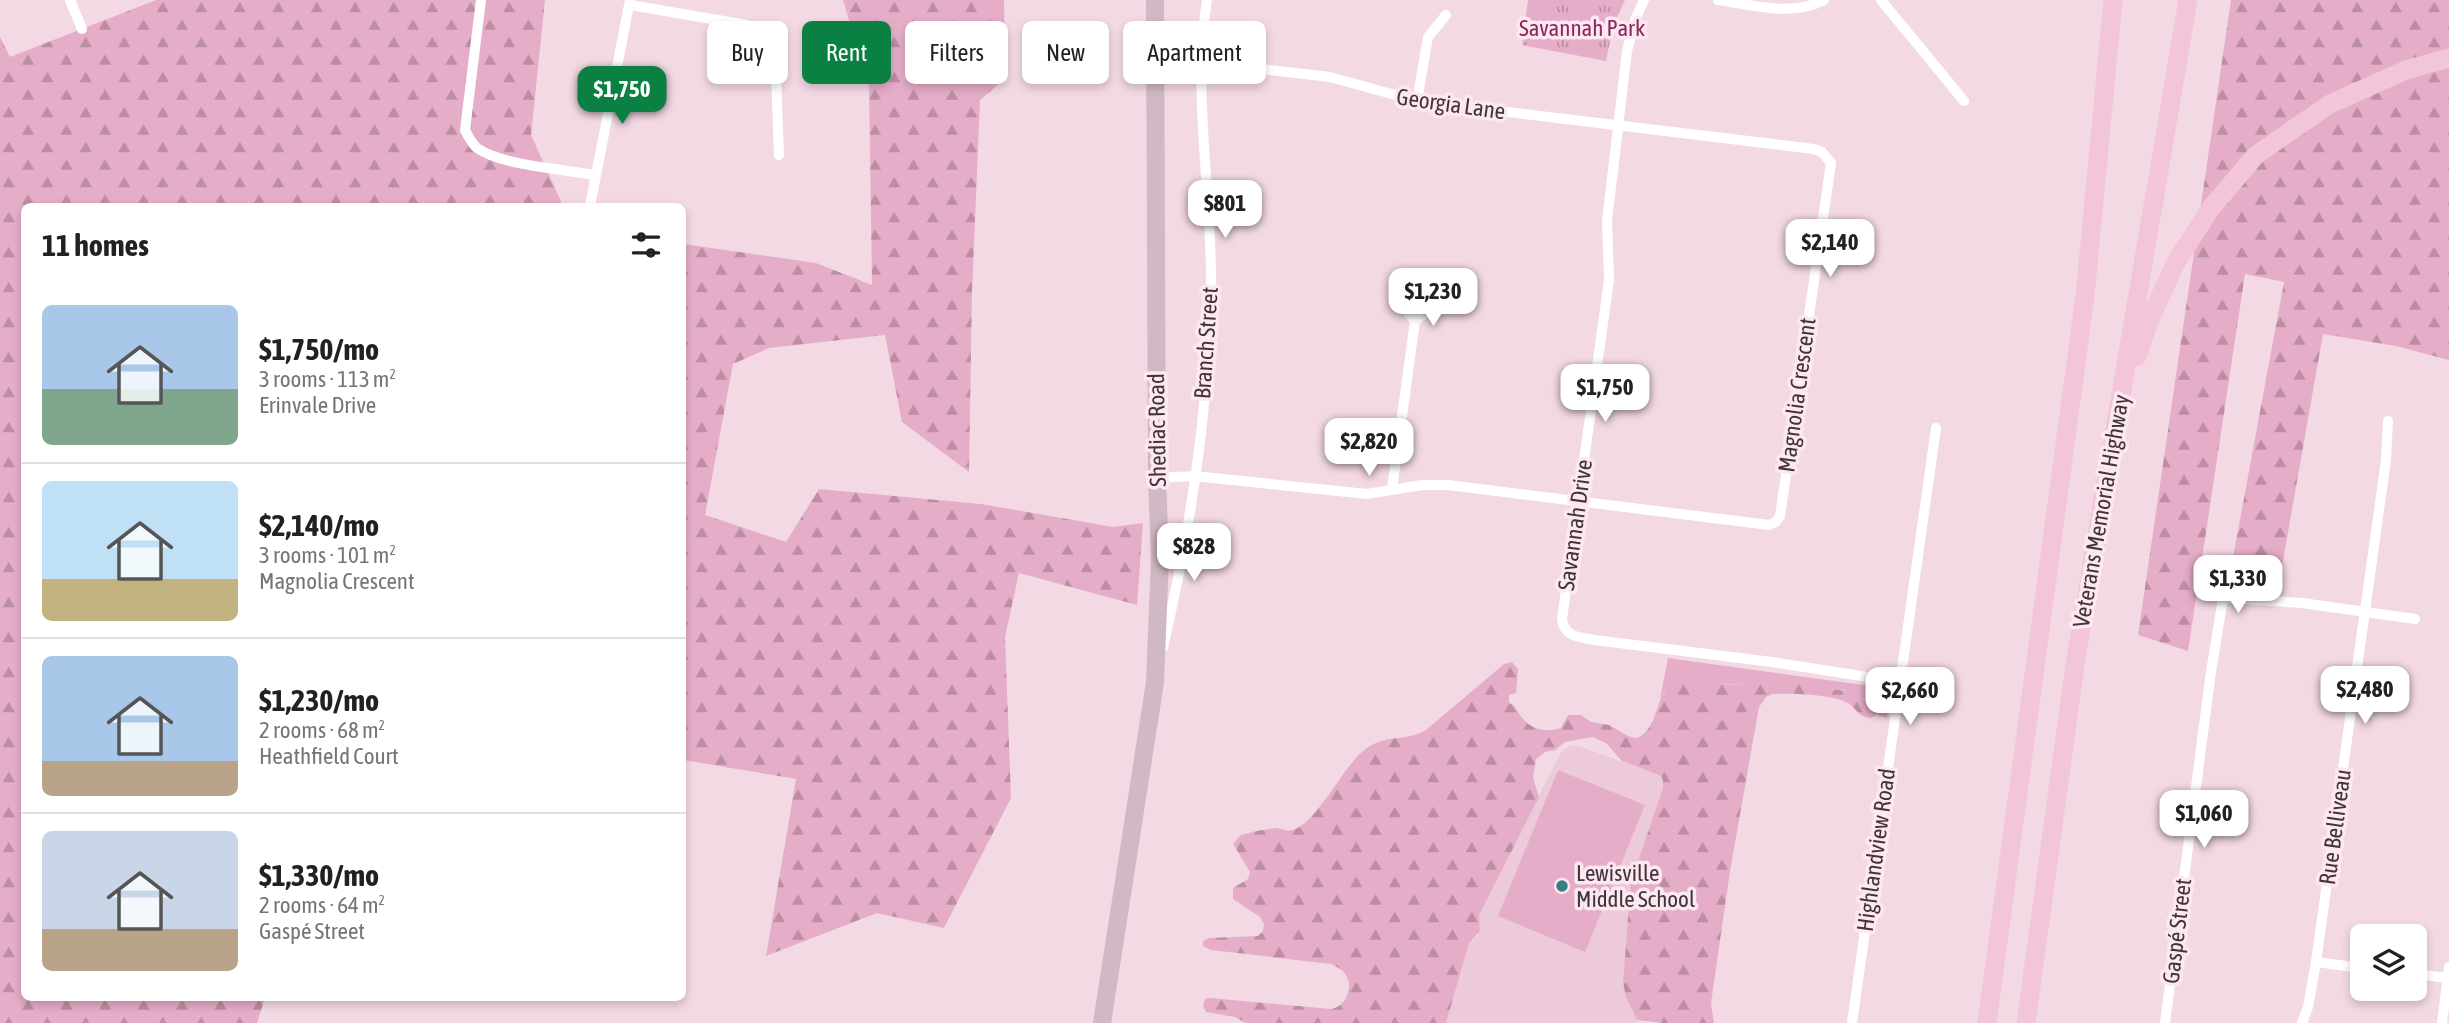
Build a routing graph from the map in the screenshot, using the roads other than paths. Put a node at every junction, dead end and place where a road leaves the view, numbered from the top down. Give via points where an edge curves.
1 (70, 0) edge
2 (481, 0) edge
3 (1155, 0) edge
4 (1207, 0) edge
5 (1644, 0) edge
6 (1717, 0) edge
7 (1824, 0) edge
8 (1881, 0) edge
9 (2113, 0) edge
10 (2188, 0) edge
11 (630, 2) edge
12 (1446, 15) dead end
13 (1205, 21) edge
14 (82, 29) dead end
15 (2449, 58) edge
16 (1266, 70) edge
17 (1203, 84) edge
18 (1417, 101) junction
19 (1964, 101) dead end
20 (1618, 126) junction
21 (779, 155) dead end
22 (596, 175) junction
23 (591, 203) edge
24 (1415, 321) dead end
25 (2117, 416) junction
26 (2388, 421) dead end
27 (1936, 428) dead end
28 (1194, 476) junction
29 (1157, 478) junction
30 (1392, 489) junction
31 (1578, 502) junction
32 (2365, 611) junction
33 (2416, 619) dead end
34 (1155, 682) junction
35 (1900, 682) junction
36 (2316, 962) junction
37 (2350, 966) edge
38 (2448, 972) edge
39 (2427, 973) edge
40 (1102, 1023) edge
41 (1852, 1023) edge
42 (1987, 1023) edge
43 (2026, 1023) edge
44 (2165, 1023) edge
45 (2302, 1023) edge
46 (2442, 1023) edge

1 - 14 street
2 - 22 street via 465,130 474,146 520,162
3 - 29 main road, Shediac Road
4 - 13 street, Branch Street
5 - 20 street, Savannah Drive via 1627,51
6 - 7 street via 1793,9
8 - 19 street
9 - 42 highway, Veterans Memorial Highway via 2085,296
10 - 25 highway, Veterans Memorial Highway
11 - 21 street via 747,25 771,47
11 - 22 street
12 - 18 street via 1428,37
15 - 25 highway via 2406,70 2330,104 2256,155 2211,208 2176,262 2149,321
16 - 18 street, Georgia Lane via 1330,78
17 - 28 street, Branch Street via 1211,284
18 - 20 street, Georgia Lane
20 - 31 street, Savannah Drive via 1607,221 1609,280
20 - 31 street, Magnolia Crescent via 1814,149 1831,163 1776,522 1769,525
22 - 23 street
24 - 30 street
25 - 43 highway, Veterans Memorial Highway via 2075,665
26 - 32 street, Rue Belliveau
27 - 35 street, Highlandview Road
28 - 29 street
28 - 30 street via 1367,494
28 - 34 street, Branch Street via 1178,582
29 - 34 main road, Shediac Road via 1160,559
30 - 31 street via 1448,485
31 - 35 street, Savannah Drive via 1562,619 1570,635
32 - 33 street
32 - 36 street, Rue Belliveau
32 - 44 street, Gaspé Street via 2223,598
34 - 40 main road, Shediac Road
35 - 41 street, Highlandview Road
36 - 37 street
36 - 45 street, Rue Belliveau
38 - 39 street
38 - 46 street

